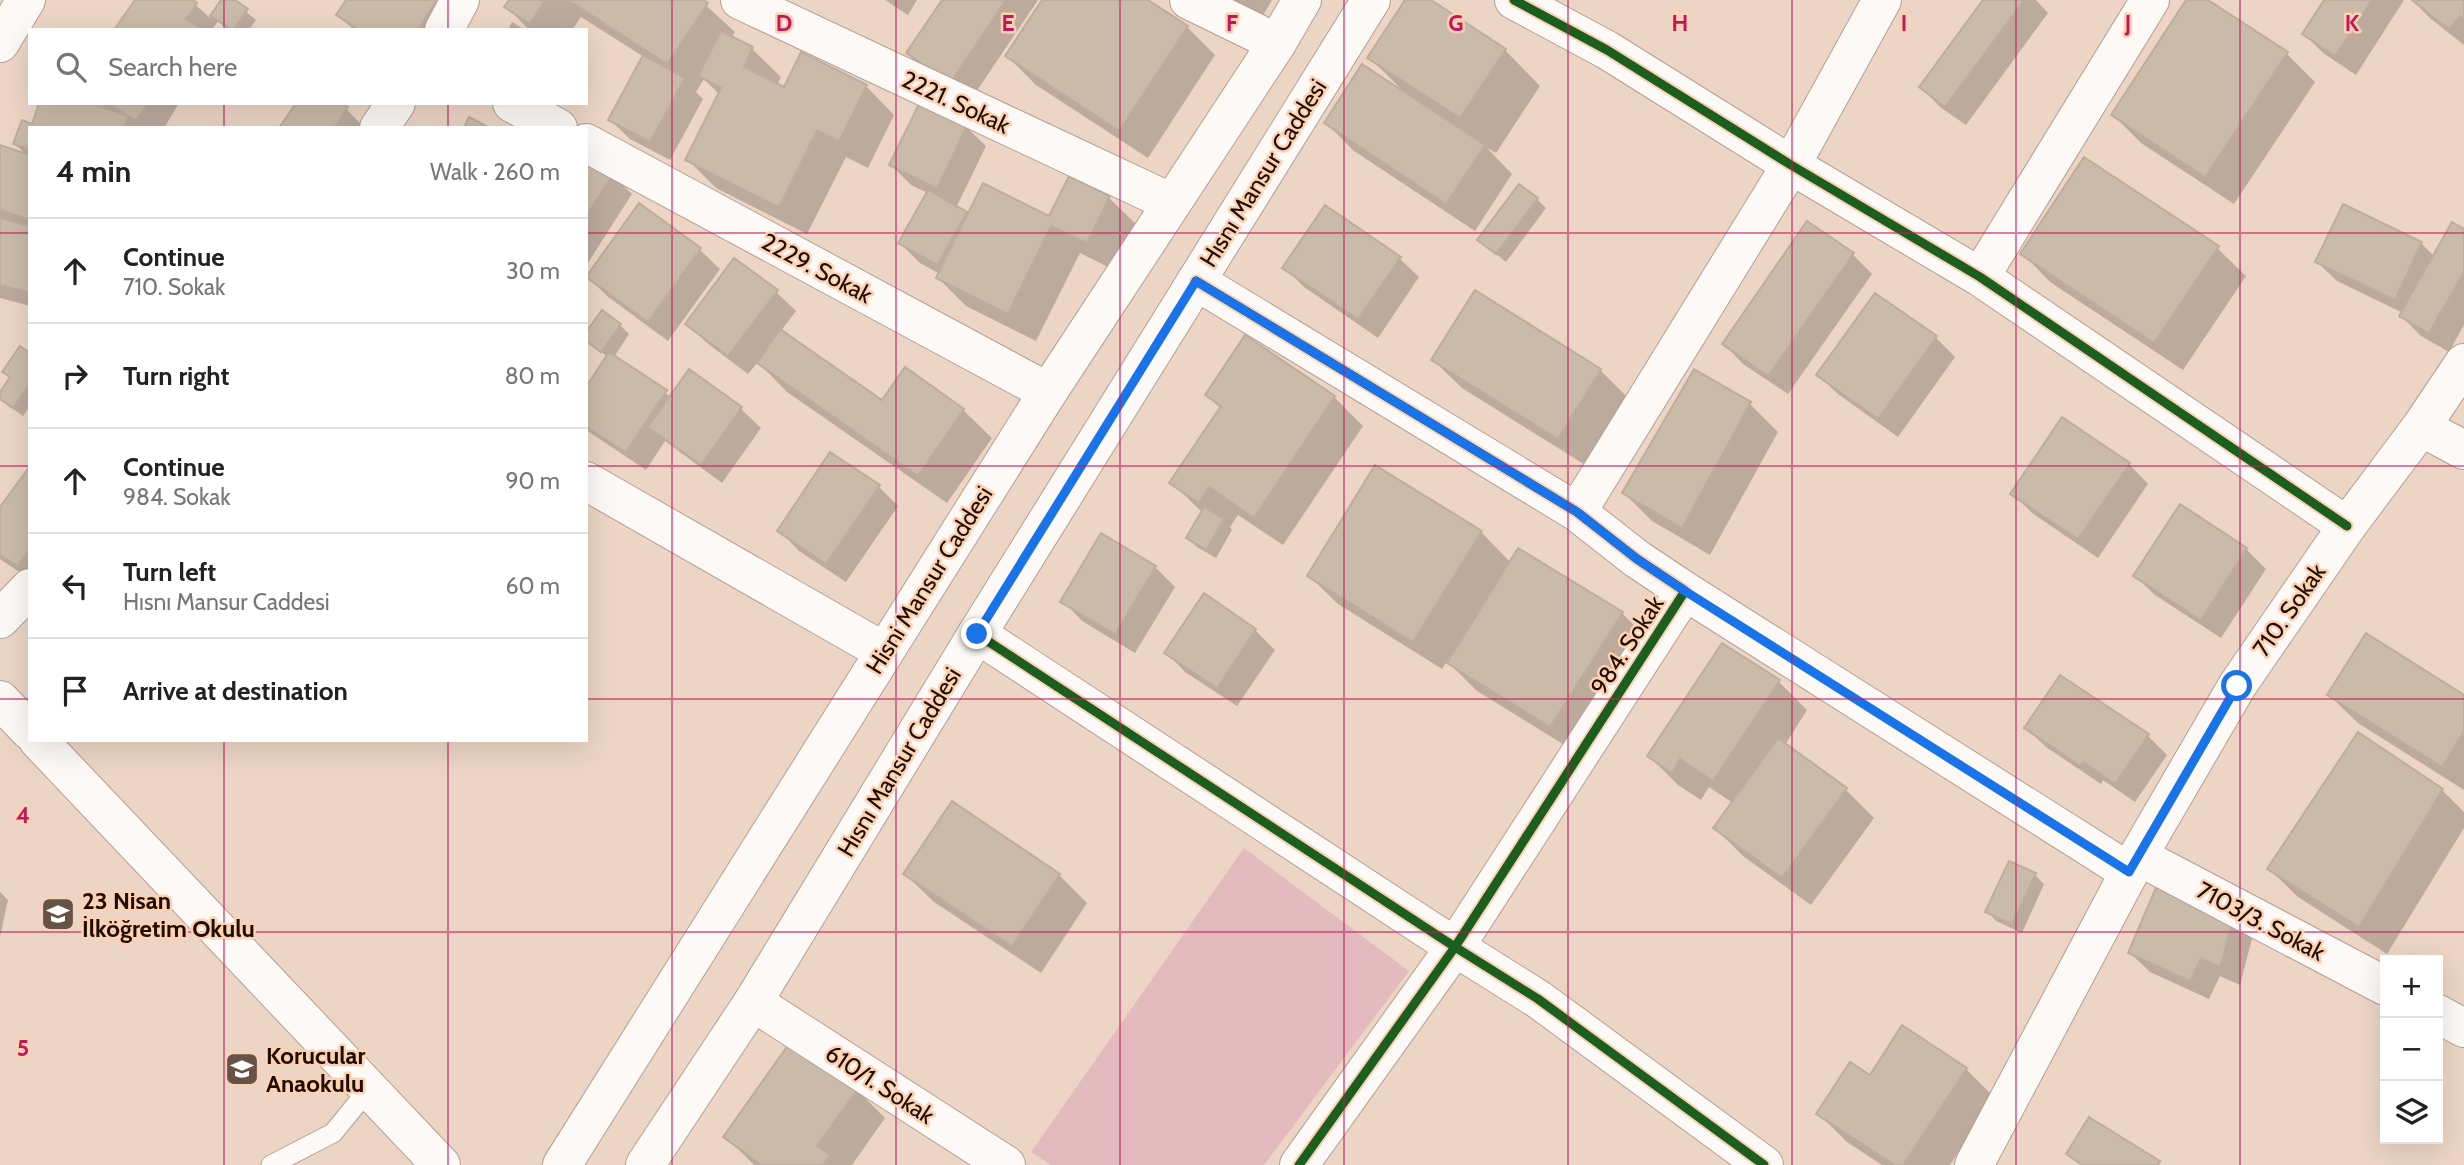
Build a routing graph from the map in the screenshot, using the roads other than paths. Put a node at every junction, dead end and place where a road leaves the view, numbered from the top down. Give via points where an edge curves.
1 (26, 0) edge
2 (460, 0) edge
3 (740, 0) edge
4 (1189, 0) edge
5 (1302, 0) edge
6 (1371, 0) edge
7 (1514, 0) edge
8 (1882, 0) edge
9 (2150, 0) edge
10 (445, 28) edge
11 (0, 43) edge
12 (1277, 43) junction
13 (395, 105) edge
14 (516, 105) edge
15 (380, 126) edge
16 (554, 126) edge
17 (588, 144) edge
18 (1791, 164) junction
19 (1172, 203) junction
20 (1980, 277) junction
21 (1196, 281) junction
22 (2464, 363) edge
23 (1048, 392) junction
24 (2421, 427) junction
25 (2464, 450) edge
26 (588, 482) edge
27 (1577, 512) junction
28 (2347, 526) junction
29 (28, 590) edge
30 (1685, 591) junction
31 (0, 619) edge
32 (977, 634) junction
33 (883, 651) junction
34 (1, 703) edge
35 (28, 729) edge
36 (40, 742) edge
37 (2133, 864) junction
38 (1454, 947) junction
39 (2380, 984) edge
40 (753, 1002) junction
41 (2443, 1017) edge
42 (2464, 1028) edge
43 (368, 1090) junction
44 (271, 1165) edge
45 (441, 1165) edge
46 (562, 1165) edge
47 (645, 1165) edge
48 (1006, 1165) edge
49 (1299, 1165) edge
50 (1764, 1165) edge
51 (1974, 1165) edge

1 - 11 street
2 - 10 street
3 - 19 street, 2221. Sokak
4 - 12 street
5 - 12 street, Hisni Mansur Caddesi
6 - 21 street, Hısnı Mansur Caddesi
7 - 18 street via 1607,50
8 - 18 street
9 - 20 street
12 - 19 street, Hisni Mansur Caddesi
13 - 15 street
14 - 16 street
17 - 23 street, 2229. Sokak
18 - 20 street
18 - 27 street
19 - 23 street, Hisni Mansur Caddesi
20 - 28 street
21 - 27 street, 984. Sokak
21 - 32 street, Hısnı Mansur Caddesi
22 - 24 street, 710. Sokak
23 - 33 street, Hisni Mansur Caddesi
24 - 25 street
24 - 28 street, 710. Sokak
26 - 33 street
27 - 30 street, 984. Sokak
28 - 37 street, 710. Sokak via 2237,686
29 - 31 street
30 - 37 street, 7103/3. Sokak
30 - 38 street, 984. Sokak
32 - 38 street
32 - 40 street, Hısnı Mansur Caddesi
33 - 46 street, Hisni Mansur Caddesi
34 - 35 street
36 - 43 street
37 - 39 street, 7103/3. Sokak
37 - 51 street, 710. Sokak
38 - 49 street, 984. Sokak
38 - 50 street via 1538,999
40 - 47 street, Hısnı Mansur Caddesi
40 - 48 street, 610/1. Sokak
41 - 42 street
43 - 44 lane via 333,1133
43 - 45 street

